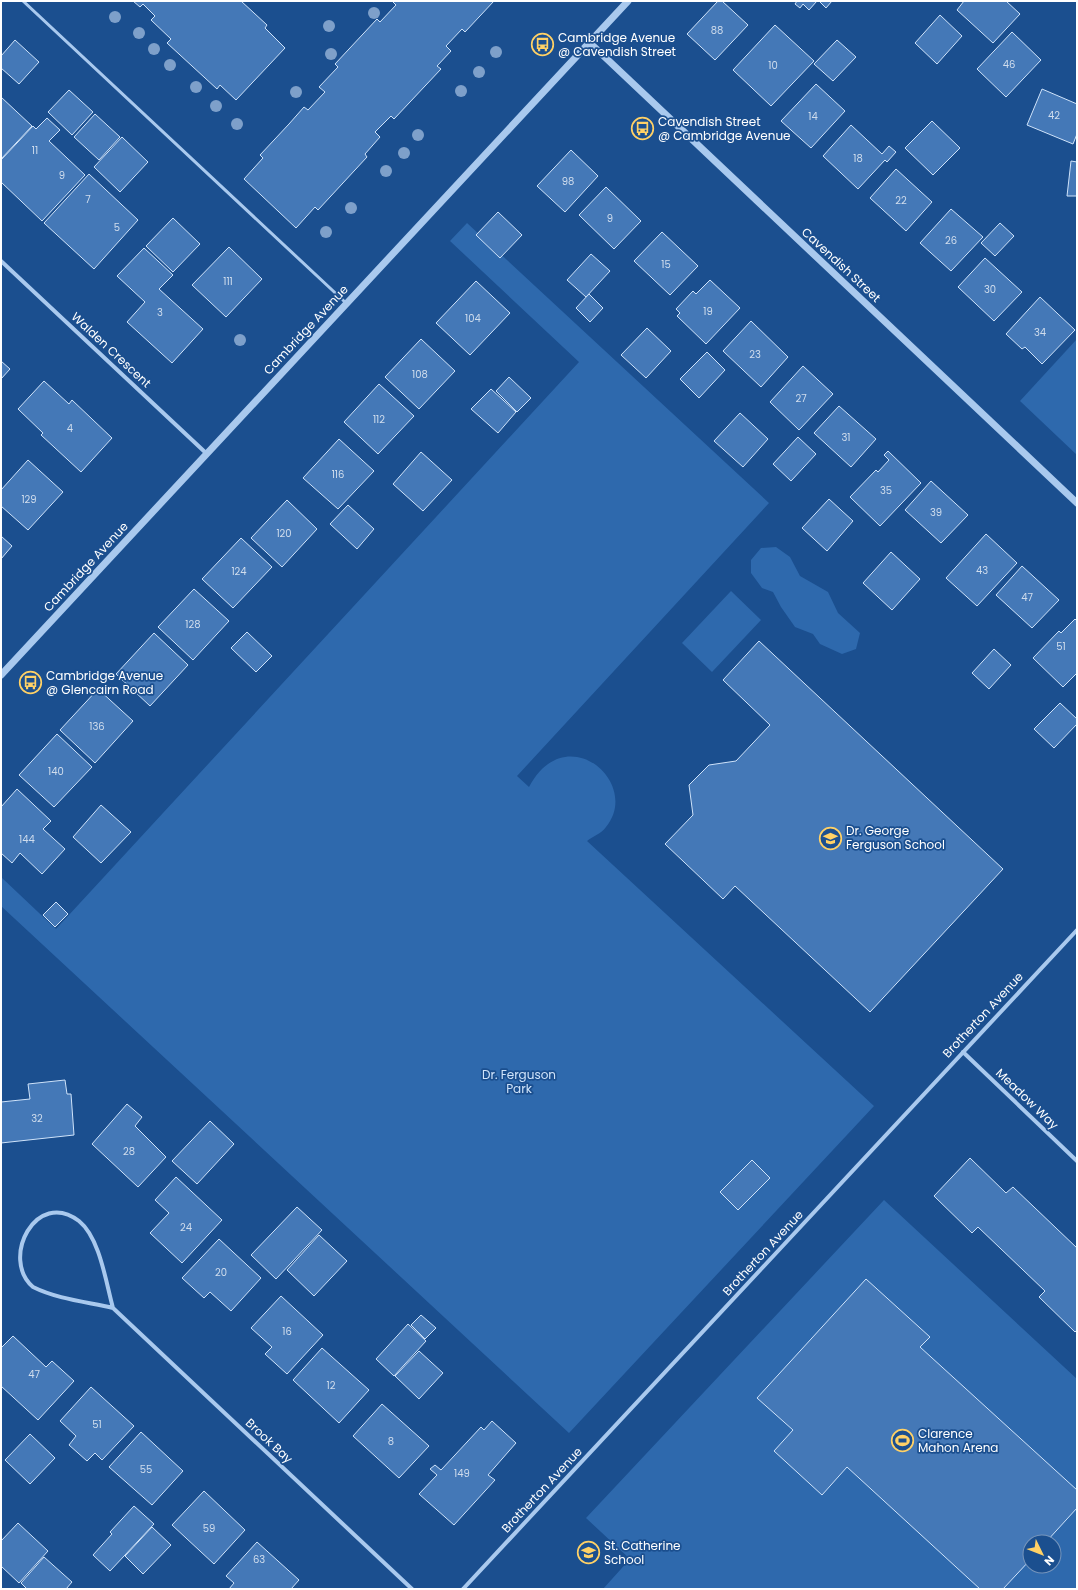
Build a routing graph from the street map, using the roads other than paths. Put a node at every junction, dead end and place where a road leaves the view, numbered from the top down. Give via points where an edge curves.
1 (23, 1) edge
2 (628, 1) edge
3 (590, 43) junction
4 (1, 261) edge
5 (347, 303) junction
6 (206, 454) junction
7 (1077, 503) edge
8 (1, 674) edge
9 (1077, 930) edge
10 (963, 1052) junction
11 (1077, 1161) edge
12 (27, 1223) dead end
13 (17, 1272) dead end
14 (113, 1308) junction
15 (412, 1589) edge
16 (463, 1589) edge

1 - 5 lane
2 - 3 street, Cambridge Avenue
3 - 5 street, Cambridge Avenue
3 - 7 street, Cavendish Street
4 - 6 street, Walden Crescent
5 - 6 street, Cambridge Avenue
6 - 8 street, Cambridge Avenue
9 - 10 street, Brotherton Avenue
10 - 11 street, Meadow Way
10 - 16 street, Brotherton Avenue
12 - 14 street via 48,1212 64,1214 79,1222 96,1245
13 - 14 street via 32,1286 48,1293
14 - 15 street, Brook Bay

